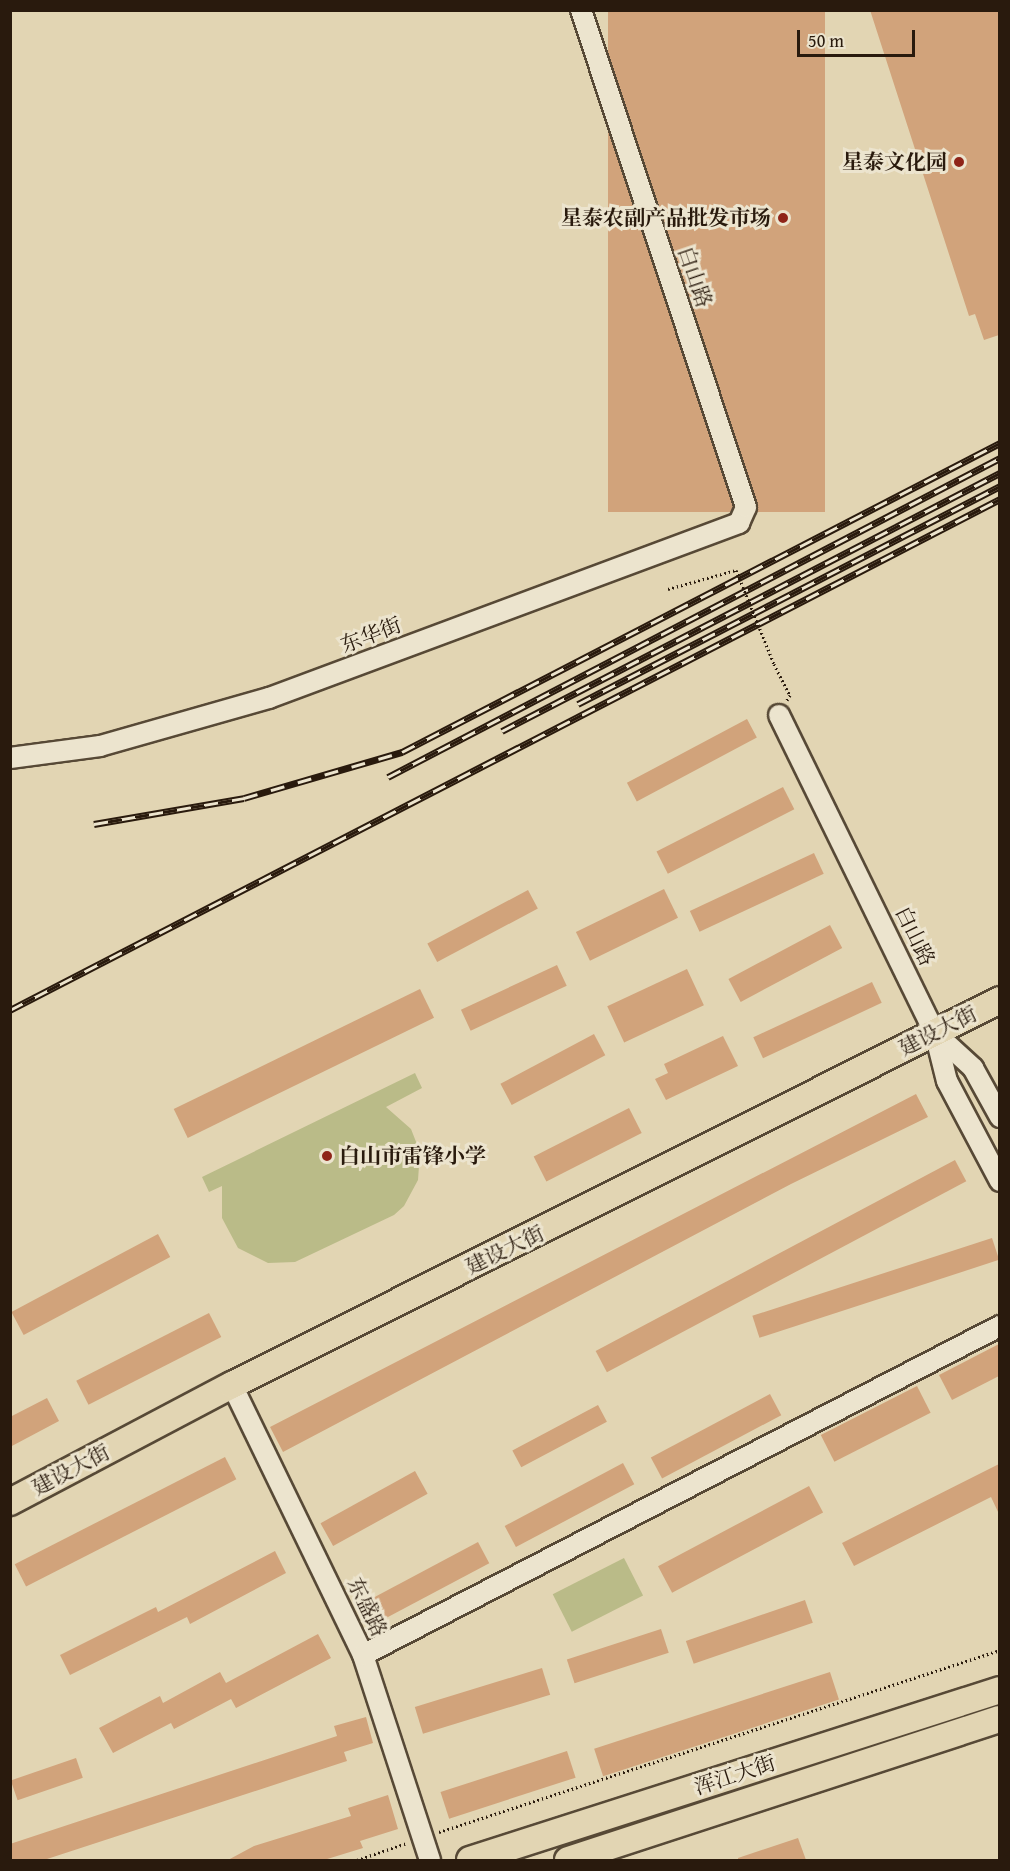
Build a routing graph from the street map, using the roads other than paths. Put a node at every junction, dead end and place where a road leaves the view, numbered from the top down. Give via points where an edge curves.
1 (581, 10) edge
2 (739, 523) joint
3 (779, 715) road end
4 (10, 758) edge
5 (999, 1000) edge
6 (935, 1033) junction
7 (999, 1117) edge
8 (999, 1181) edge
9 (999, 1326) edge
10 (232, 1385) junction
11 (10, 1502) edge
12 (363, 1655) junction
13 (999, 1690) edge
14 (999, 1719) edge
15 (430, 1860) edge
16 (470, 1860) edge
17 (568, 1860) edge

1 - 2 street, 白山路 via 747,507
2 - 4 street, 东华街 via 259,701 100,746
3 - 6 street, 白山路
5 - 6 main road, 建设大街
6 - 7 street via 973,1068
6 - 8 street, 白山路 via 947,1082
6 - 10 main road, 建设大街
9 - 12 street
10 - 11 main road, 建设大街
10 - 12 street, 东盛路
12 - 15 street, 东盛路
13 - 16 main road, 浑江大街
14 - 17 main road, 浑江大街

